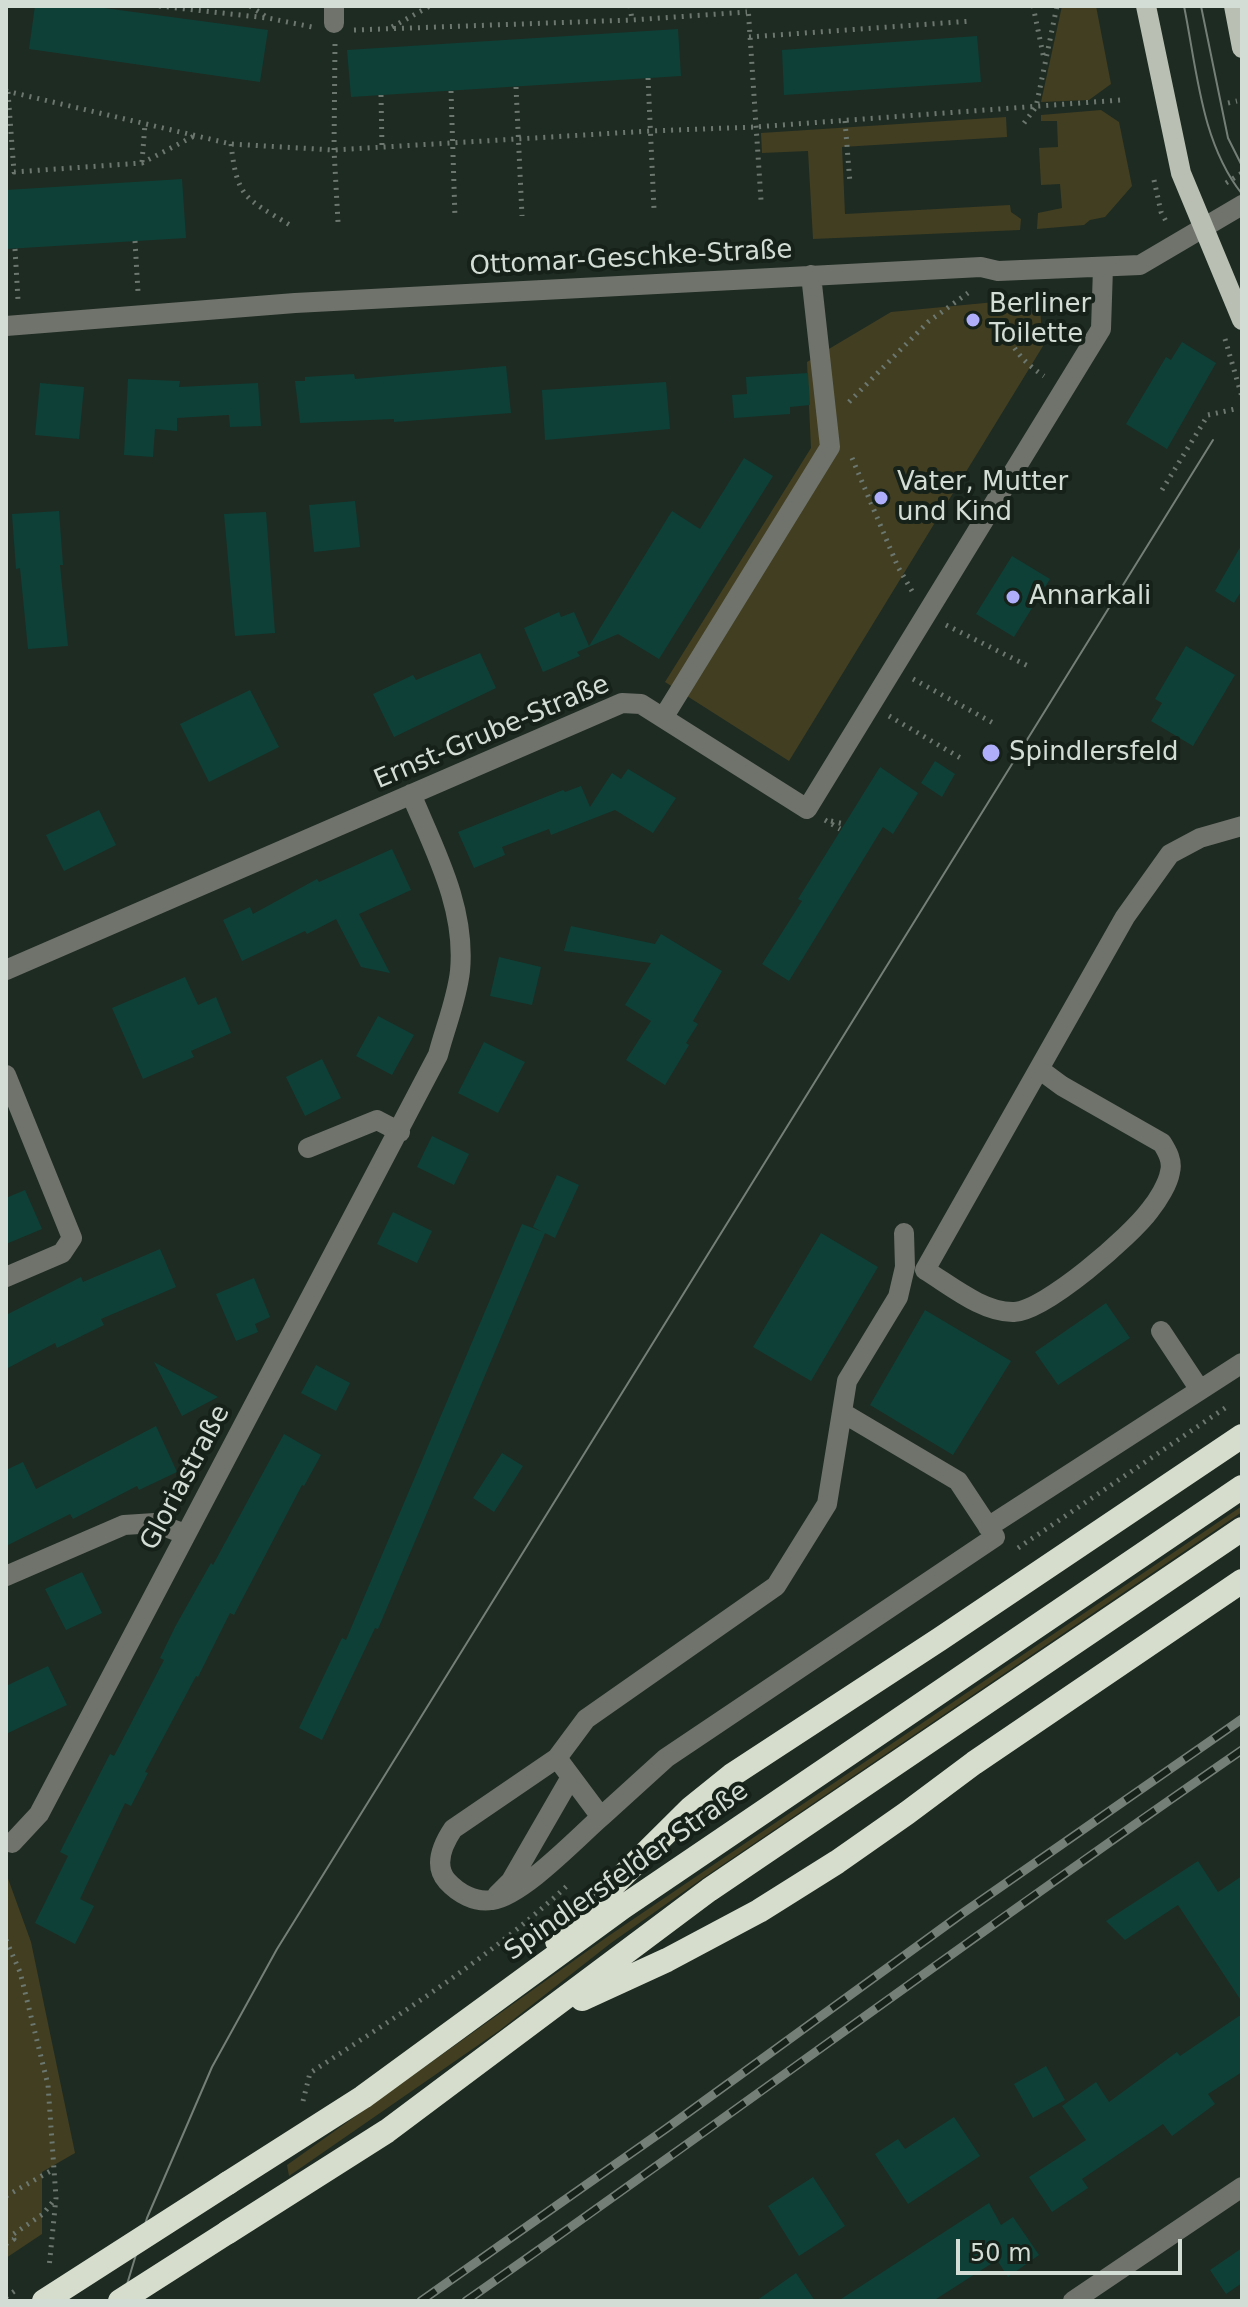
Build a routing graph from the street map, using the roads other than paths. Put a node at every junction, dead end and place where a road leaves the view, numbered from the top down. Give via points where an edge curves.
1 (1146, 6) edge
2 (1234, 6) edge
3 (1242, 48) edge
4 (1242, 205) edge
5 (1204, 226) junction
6 (1103, 268) junction
7 (811, 275) junction
8 (1242, 320) edge
9 (13, 326) edge
10 (663, 718) junction
11 (411, 794) junction
12 (1242, 826) edge
13 (6, 970) edge
14 (1039, 1069) junction
15 (6, 1075) edge
16 (400, 1132) junction
17 (308, 1148) dead end
18 (904, 1233) dead end
19 (6, 1277) edge
20 (1161, 1331) dead end
21 (1242, 1363) edge
22 (1200, 1390) junction
23 (843, 1413) junction
24 (1242, 1436) edge
25 (1242, 1487) edge
26 (988, 1527) junction
27 (1242, 1529) edge
28 (185, 1534) junction
29 (6, 1576) edge
30 (1242, 1581) edge
31 (557, 1758) junction
32 (571, 1777) junction
33 (601, 1817) junction
34 (12, 1843) dead end
35 (491, 1900) junction
36 (514, 1986) junction
37 (536, 2021) junction
38 (1242, 2187) edge
39 (44, 2301) edge
40 (120, 2301) edge
41 (1073, 2301) edge

1 - 5 main road via 1181,173
2 - 3 main road
4 - 5 street, Ottomar-Geschke-Straße
5 - 6 street, Ottomar-Geschke-Straße via 1140,265
5 - 8 main road
6 - 7 street, Ottomar-Geschke-Straße
6 - 10 street, Ernst-Grube-Straße via 1101,329 807,809
7 - 9 street, Ottomar-Geschke-Straße via 310,302
7 - 10 street via 830,447
10 - 11 street, Ernst-Grube-Straße via 641,704 622,703
11 - 13 street, Ernst-Grube-Straße
11 - 16 street, Gloriastraße via 459,917 460,972 438,1055
12 - 14 street via 1200,838 1170,854 1125,917
14 - 14 street via 925,1270 984,1305 1012,1312 1057,1293 1135,1226 1150,1211 1171,1170 1162,1143
15 - 19 street via 72,1238 62,1253
16 - 17 street via 377,1120
16 - 28 street, Gloriastraße
18 - 23 street via 905,1267 898,1297 847,1381
20 - 22 street
21 - 22 street
22 - 26 street
23 - 26 street via 958,1481
23 - 31 street via 827,1504 776,1586 586,1719
24 - 36 highway via 732,1775 681,1818
25 - 36 highway, Spindlersfelder Straße
26 - 33 street via 995,1537 666,1758
27 - 37 highway via 709,1890
28 - 29 street via 155,1523 124,1525
28 - 34 street, Gloriastraße via 39,1814
30 - 37 highway via 759,1911
31 - 32 street
31 - 35 street via 453,1829 443,1845 439,1861 444,1879 467,1897
32 - 33 street
32 - 35 street via 511,1881
33 - 35 street via 518,1889
36 - 39 highway, Spindlersfelder Straße, bridge via 363,2097
37 - 40 highway, bridge via 387,2131
38 - 41 street

